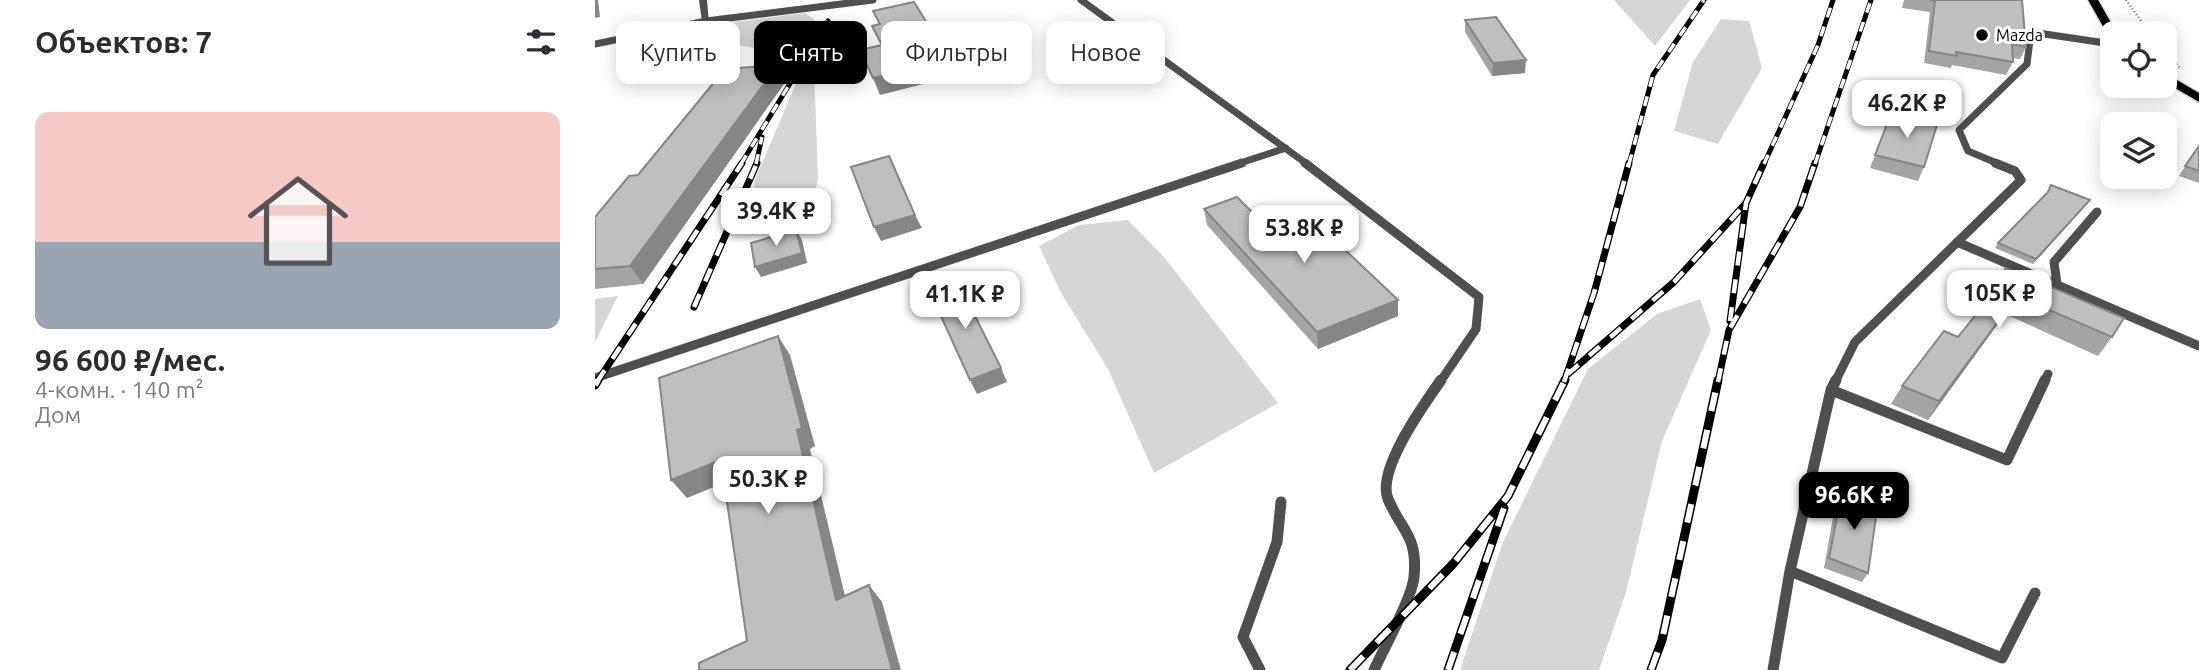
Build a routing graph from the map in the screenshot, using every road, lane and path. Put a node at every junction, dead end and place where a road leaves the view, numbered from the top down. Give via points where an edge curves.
1 (703, 0) edge
2 (873, 0) edge
3 (1081, 0) edge
4 (2093, 0) edge
5 (2126, 0) edge
6 (706, 21) joint
7 (2105, 21) edge
8 (2141, 21) edge
9 (616, 40) edge
10 (2100, 42) edge
11 (595, 44) edge
12 (714, 84) edge
13 (2177, 84) edge
14 (711, 88) edge
15 (2199, 98) edge
16 (1286, 148) junction
17 (2097, 212) dead end
18 (1957, 242) junction
19 (2057, 284) junction
20 (2199, 346) edge
21 (2048, 374) dead end
22 (595, 378) edge
23 (1831, 390) junction
24 (1281, 502) dead end
25 (1790, 571) junction
26 (2035, 593) dead end
27 (1260, 670) edge
28 (1374, 670) edge
29 (1773, 670) edge

1 - 6 street
2 - 6 lane
3 - 16 lane
4 - 7 main road
5 - 8 path
9 - 11 lane
10 - 18 lane via 2031,32 2027,64 1959,130 1968,151 2014,171 2021,180
12 - 14 lane
13 - 15 main road
16 - 22 lane
16 - 28 lane via 1479,297 1476,329 1406,432 1389,474 1386,496 1414,544 1414,580
17 - 19 lane via 2054,262
18 - 19 lane
18 - 23 lane via 1855,342
19 - 20 lane
21 - 23 lane via 2007,460
23 - 25 lane
24 - 27 lane via 1277,542 1243,636
25 - 26 lane via 2002,658
25 - 29 lane

